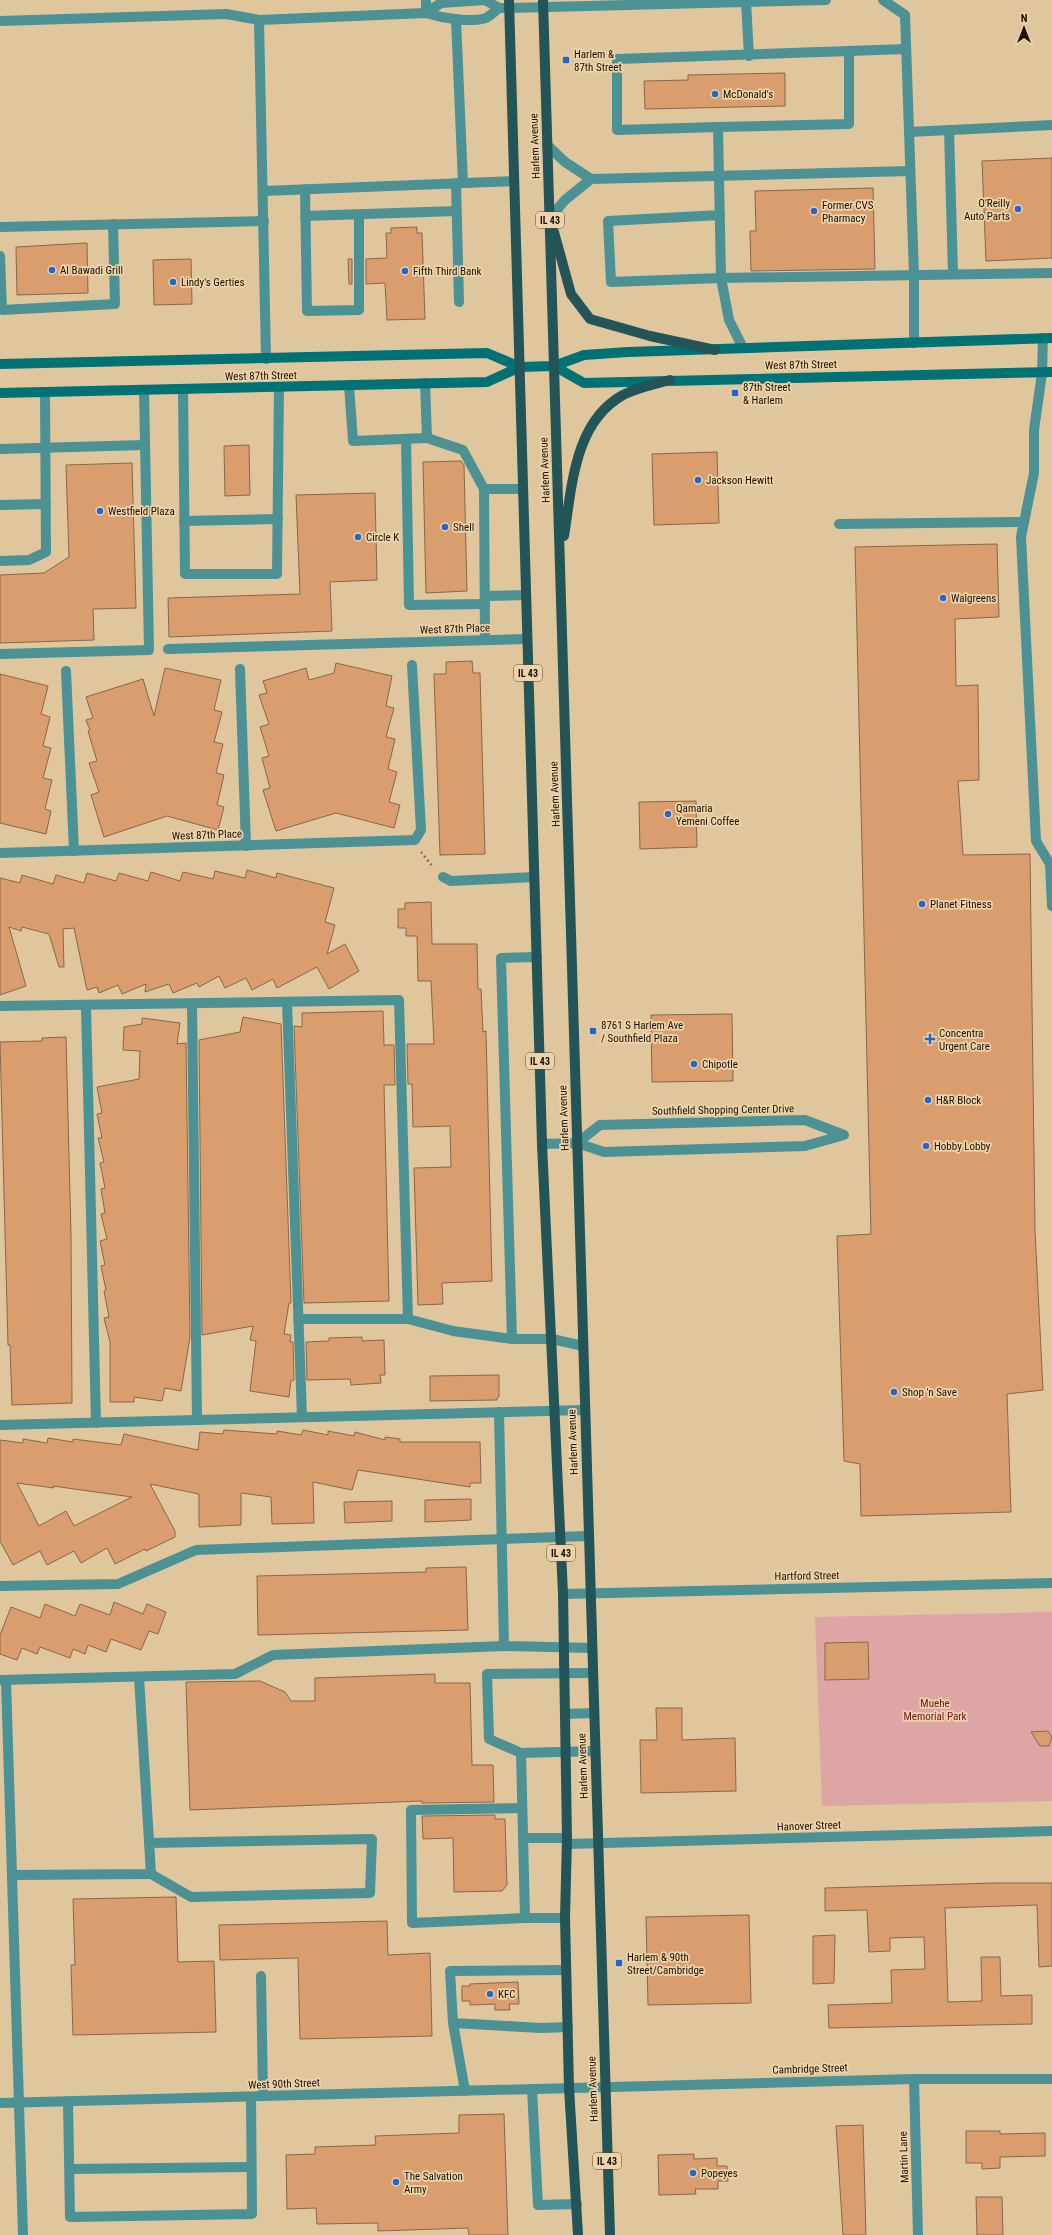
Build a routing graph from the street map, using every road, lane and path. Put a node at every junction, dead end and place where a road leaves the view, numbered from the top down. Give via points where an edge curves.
1 (426, 0) edge
2 (826, 0) edge
3 (883, 0) edge
4 (665, 2) edge
5 (746, 2) junction
6 (543, 4) edge
7 (505, 5) edge
8 (426, 13) junction
9 (456, 19) junction
10 (259, 20) junction
11 (0, 21) edge
12 (906, 49) junction
13 (848, 52) junction
14 (749, 56) junction
15 (1052, 125) edge
16 (718, 127) junction
17 (949, 130) junction
18 (909, 132) junction
19 (547, 145) junction
20 (910, 171) junction
21 (719, 176) junction
22 (591, 179) junction
23 (514, 181) junction
24 (459, 183) junction
25 (305, 189) junction
26 (263, 191) junction
27 (456, 211) junction
28 (358, 215) junction
29 (720, 215) junction
30 (305, 216) junction
31 (550, 218) junction
32 (264, 222) junction
33 (113, 224) junction
34 (0, 226) edge
35 (0, 256) edge
36 (1052, 273) edge
37 (953, 274) junction
38 (914, 275) junction
39 (722, 278) junction
40 (459, 302) dead end
41 (1047, 338) edge
42 (914, 343) junction
43 (743, 348) junction
44 (715, 350) junction
45 (266, 359) junction
46 (0, 364) edge
47 (554, 366) junction
48 (520, 367) junction
49 (1047, 372) edge
50 (670, 380) junction
51 (425, 383) junction
52 (349, 386) junction
53 (279, 388) junction
54 (144, 390) junction
55 (183, 390) junction
56 (45, 392) junction
57 (0, 393) edge
58 (427, 438) junction
59 (406, 439) junction
60 (145, 445) junction
61 (45, 448) junction
62 (0, 450) edge
63 (484, 488) junction
64 (523, 489) junction
65 (46, 504) junction
66 (0, 505) edge
67 (278, 519) junction
68 (184, 521) junction
69 (1024, 522) junction
70 (839, 524) dead end
71 (560, 560) junction
72 (0, 561) edge
73 (526, 595) junction
74 (485, 600) junction
75 (527, 639) junction
76 (485, 640) junction
77 (168, 649) dead end
78 (0, 654) edge
79 (412, 665) dead end
80 (240, 669) dead end
81 (66, 671) dead end
82 (414, 840) junction
83 (246, 846) junction
84 (74, 851) junction
85 (0, 853) edge
86 (443, 877) joint
87 (534, 877) junction
88 (1052, 906) edge
89 (537, 957) junction
90 (288, 1002) junction
91 (192, 1004) junction
92 (0, 1006) edge
93 (86, 1006) junction
94 (577, 1143) junction
95 (542, 1144) junction
96 (298, 1319) junction
97 (408, 1319) junction
98 (512, 1339) junction
99 (552, 1339) junction
100 (583, 1346) junction
101 (556, 1410) junction
102 (584, 1410) junction
103 (499, 1412) junction
104 (302, 1417) junction
105 (197, 1420) junction
106 (96, 1423) junction
107 (0, 1425) edge
108 (588, 1536) junction
109 (561, 1538) junction
110 (502, 1539) junction
111 (1052, 1583) edge
112 (0, 1586) edge
113 (563, 1594) junction
114 (591, 1594) junction
115 (504, 1646) junction
116 (564, 1646) junction
117 (592, 1648) junction
118 (564, 1672) junction
119 (593, 1673) junction
120 (139, 1676) junction
121 (3, 1680) edge
122 (594, 1713) junction
123 (565, 1714) junction
124 (595, 1751) junction
125 (521, 1753) junction
126 (565, 1753) junction
127 (522, 1808) junction
128 (1052, 1831) edge
129 (523, 1838) junction
130 (567, 1841) junction
131 (149, 1843) junction
132 (598, 1844) junction
133 (151, 1874) junction
134 (13, 1875) junction
135 (525, 1918) junction
136 (565, 1918) junction
137 (566, 1970) junction
138 (261, 1976) dead end
139 (453, 2023) junction
140 (568, 2026) junction
141 (914, 2079) junction
142 (1052, 2079) edge
143 (605, 2087) junction
144 (569, 2088) junction
145 (532, 2089) junction
146 (465, 2091) junction
147 (263, 2096) junction
148 (251, 2097) junction
149 (68, 2101) junction
150 (0, 2103) edge
151 (20, 2103) junction
152 (251, 2167) junction
153 (70, 2169) junction
154 (577, 2204) junction
155 (23, 2235) edge
156 (578, 2235) edge
157 (610, 2235) edge
158 (918, 2235) edge

1 - 8 street
2 - 5 street
3 - 12 street via 905,15
4 - 5 street
4 - 6 street
5 - 14 street
6 - 7 street
6 - 19 main road, Harlem Avenue / IL 43
7 - 8 street via 485,0 441,3
7 - 9 street via 486,18
7 - 23 main road, Harlem Avenue / IL 43
8 - 9 street via 446,20
8 - 10 street
9 - 24 street
10 - 11 street via 226,14
10 - 26 street
12 - 13 street
12 - 18 street
13 - 14 street
13 - 16 street via 849,124
14 - 16 street via 617,59 617,130
15 - 17 street
16 - 21 street
17 - 18 street
17 - 37 street
18 - 20 street
19 - 22 street via 565,162
19 - 31 main road, Harlem Avenue / IL 43
20 - 21 street
20 - 38 street
21 - 22 street
21 - 29 street
22 - 31 street via 565,200
23 - 24 street
23 - 48 main road, Harlem Avenue / IL 43
24 - 25 street
24 - 27 street
25 - 26 street
25 - 30 street
26 - 32 street
27 - 28 street
27 - 40 street
28 - 30 street
28 - 30 street via 359,310 307,311
29 - 39 street
29 - 39 street via 608,221 611,282
31 - 44 main road via 571,294 590,319 650,336
31 - 47 main road, Harlem Avenue / IL 43
32 - 33 street
32 - 45 street
33 - 34 street
33 - 35 street via 115,304 2,310
36 - 37 street
37 - 38 street
38 - 39 street
38 - 42 street
39 - 43 street via 729,320
41 - 42 main road, West 87th Street
41 - 49 street
42 - 43 main road, West 87th Street
43 - 44 main road, West 87th Street
44 - 47 main road, West 87th Street via 584,355
45 - 46 main road, West 87th Street
45 - 48 main road, West 87th Street via 487,353
47 - 48 main road, West 87th Street
47 - 50 main road, West 87th Street via 584,383
47 - 71 main road, Harlem Avenue / IL 43
48 - 51 main road, West 87th Street via 487,382
48 - 64 main road, Harlem Avenue / IL 43
49 - 50 main road, West 87th Street
49 - 69 street via 1034,430 1034,474
50 - 71 main road via 623,395 597,417 582,443 571,489
51 - 52 main road, West 87th Street
51 - 58 street
52 - 53 main road, West 87th Street
52 - 59 street via 353,441
53 - 55 main road, West 87th Street
53 - 67 street
54 - 55 main road, West 87th Street
54 - 56 main road, West 87th Street
54 - 60 street
55 - 68 street
56 - 57 main road, West 87th Street
56 - 61 street
58 - 59 street
58 - 63 street via 463,450
59 - 74 street via 409,605
60 - 61 street
60 - 78 street via 149,650
61 - 62 street
61 - 65 street
63 - 64 street
63 - 74 street
64 - 73 main road, Harlem Avenue / IL 43
65 - 66 street
65 - 72 street via 46,552 29,560
67 - 68 street
67 - 68 street via 277,574 185,574
69 - 70 street
69 - 88 street via 1021,537 1036,841 1050,864
71 - 94 main road, Harlem Avenue / IL 43
73 - 74 street
73 - 75 main road, Harlem Avenue / IL 43
74 - 76 street
75 - 76 street, West 87th Place
75 - 87 main road, Harlem Avenue / IL 43
76 - 77 street, West 87th Place
79 - 82 street via 421,830
80 - 83 street
81 - 84 street
82 - 83 street, West 87th Place
82 - 86 path via 427,862
83 - 84 street, West 87th Place
84 - 85 street, West 87th Place
86 - 87 street via 451,881
87 - 89 main road, Harlem Avenue / IL 43
89 - 95 main road, Harlem Avenue / IL 43
89 - 98 street via 501,958
90 - 91 street
90 - 96 street
90 - 97 street via 399,1000
91 - 93 street
91 - 105 street
92 - 93 street
93 - 106 street
94 - 94 street, Southfield Shopping Center Drive via 604,1152 740,1148 805,1146 844,1135 805,1120 600,1125
94 - 95 street, Southfield Shopping Center Drive
94 - 100 main road, Harlem Avenue / IL 43
95 - 99 main road, Harlem Avenue / IL 43
96 - 97 street
96 - 104 street
97 - 98 street via 453,1331
98 - 99 street
99 - 100 street
99 - 101 main road, Harlem Avenue / IL 43
100 - 102 main road, Harlem Avenue / IL 43
101 - 102 street
101 - 103 street
101 - 109 main road, Harlem Avenue / IL 43
102 - 108 main road, Harlem Avenue / IL 43
103 - 104 street
103 - 110 street
104 - 105 street
105 - 106 street
106 - 107 street
108 - 109 street
108 - 114 main road, Harlem Avenue / IL 43
109 - 110 street
109 - 113 main road, Harlem Avenue / IL 43
110 - 112 street via 196,1550 118,1584
110 - 115 street
111 - 114 street, Hartford Street
113 - 114 street, Hartford Street
113 - 116 main road, Harlem Avenue / IL 43
114 - 117 main road, Harlem Avenue / IL 43
115 - 116 street
115 - 120 street via 273,1655 235,1674
116 - 117 street
116 - 118 main road, Harlem Avenue / IL 43
117 - 119 main road, Harlem Avenue / IL 43
118 - 119 street
118 - 123 main road, Harlem Avenue / IL 43
118 - 125 street via 487,1674 489,1739
119 - 122 main road, Harlem Avenue / IL 43
120 - 121 street
120 - 131 street
121 - 134 street
122 - 123 street
122 - 124 main road, Harlem Avenue / IL 43
123 - 126 main road, Harlem Avenue / IL 43
124 - 126 street
124 - 132 main road, Harlem Avenue / IL 43
125 - 126 street
125 - 127 street
126 - 130 main road, Harlem Avenue / IL 43
127 - 129 street
127 - 135 street via 411,1810 412,1922
128 - 132 street, Hanover Street
129 - 130 street, Hanover Street
129 - 135 street
130 - 132 street, Hanover Street
130 - 136 main road, Harlem Avenue / IL 43
131 - 133 street
131 - 133 street via 372,1839 370,1893 191,1897
132 - 143 main road, Harlem Avenue / IL 43
133 - 134 street
134 - 151 street
135 - 136 street
136 - 137 main road, Harlem Avenue / IL 43
137 - 139 street via 450,1971
137 - 140 main road, Harlem Avenue / IL 43
138 - 147 street
139 - 140 street via 541,2028
139 - 146 street
140 - 144 main road, Harlem Avenue / IL 43
141 - 142 street, Cambridge Street
141 - 143 street, Cambridge Street
141 - 158 street, Martin Lane
143 - 144 street, Cambridge Street
143 - 157 main road, Harlem Avenue / IL 43
144 - 145 street, West 90th Street
144 - 154 main road, Harlem Avenue / IL 43
145 - 146 street, West 90th Street
145 - 154 street via 538,2205
146 - 147 street, West 90th Street
147 - 148 street, West 90th Street
148 - 149 street, West 90th Street
148 - 152 street
149 - 151 street, West 90th Street
149 - 153 street
150 - 151 street, West 90th Street
151 - 155 street
152 - 153 street
152 - 153 street via 252,2214 70,2217
154 - 156 main road, Harlem Avenue / IL 43

